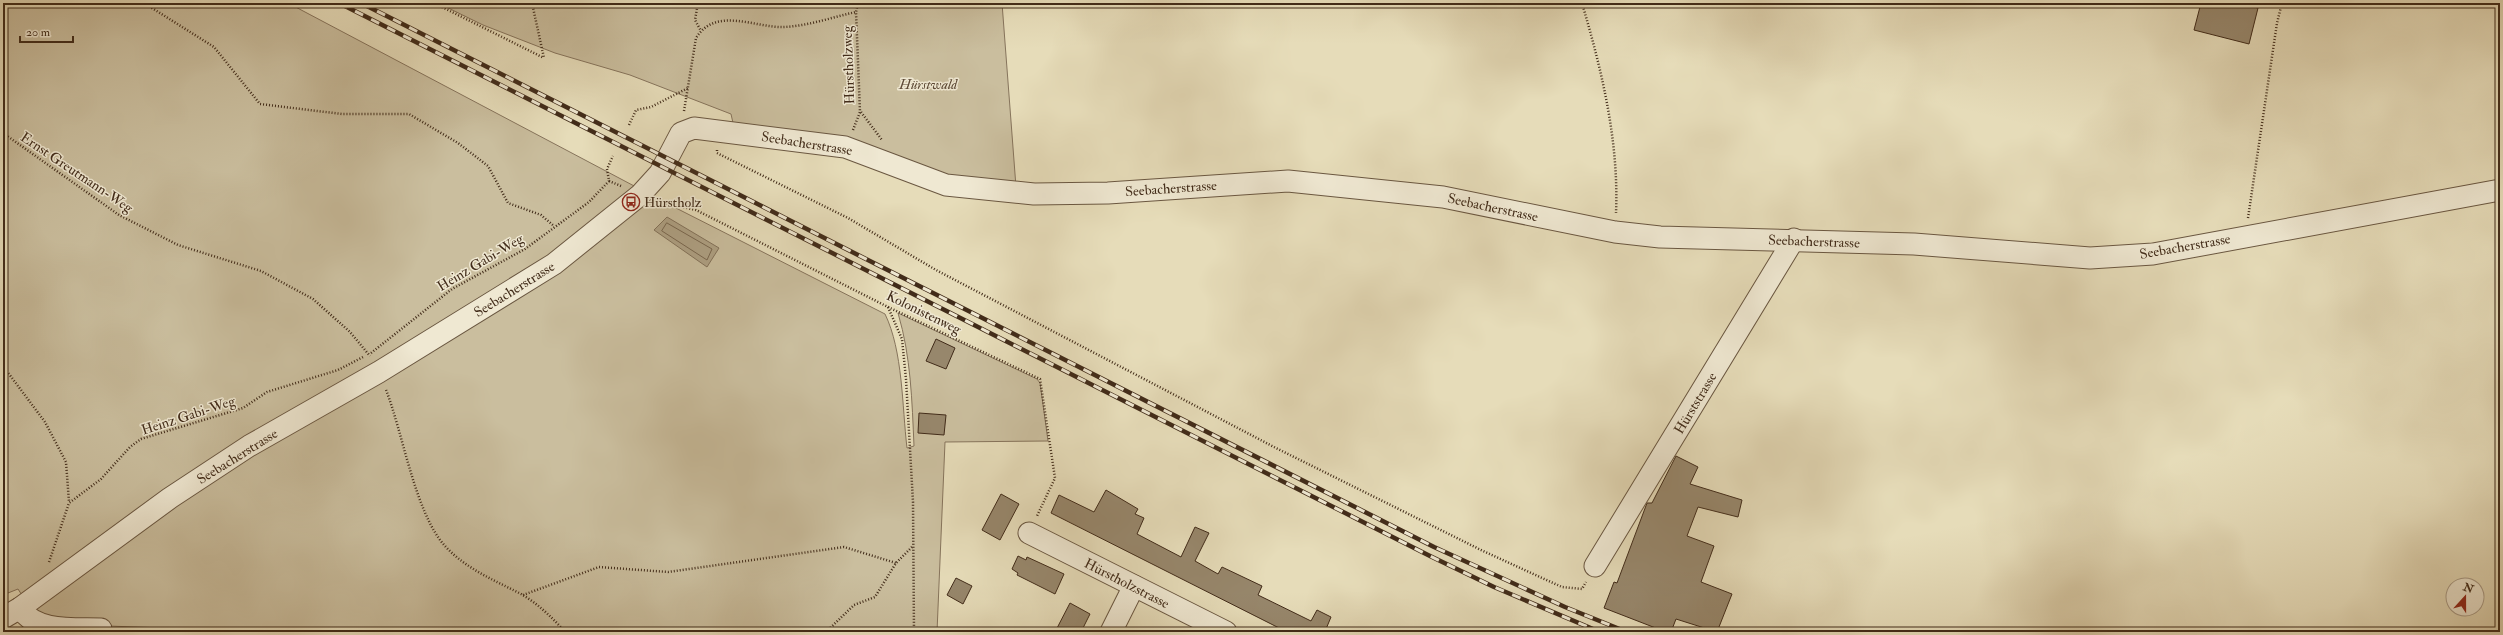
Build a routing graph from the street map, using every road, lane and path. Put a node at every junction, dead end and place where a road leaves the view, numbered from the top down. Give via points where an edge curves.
1 (144, 3) edge
2 (434, 3) edge
3 (532, 3) edge
4 (698, 3) edge
5 (858, 3) edge
6 (1582, 3) edge
7 (2282, 3) edge
8 (856, 12) junction
9 (701, 30) junction
10 (689, 88) junction
11 (629, 125) dead end
12 (719, 130) junction
13 (3, 133) edge
14 (681, 134) junction
15 (845, 147) junction
16 (613, 156) dead end
17 (2500, 190) edge
18 (658, 202) dead end
19 (554, 226) junction
20 (1614, 232) junction
21 (2246, 236) junction
22 (1794, 239) junction
23 (888, 307) junction
24 (369, 354) junction
25 (3, 366) edge
26 (379, 372) junction
27 (69, 503) junction
28 (1029, 533) joint
29 (913, 547) junction
30 (896, 563) junction
31 (1595, 566) joint
32 (46, 567) dead end
33 (1134, 586) junction
34 (523, 595) junction
35 (12, 613) edge
36 (101, 629) joint
37 (179, 632) edge
38 (565, 632) edge
39 (826, 632) edge
40 (914, 632) edge
41 (1110, 632) edge
42 (1226, 632) edge

1 - 19 path via 214,47 260,104 342,114 409,114 458,143 488,166 508,203 541,215
2 - 3 path via 544,58
4 - 9 path via 695,20
5 - 8 path, Hürstholzweg
6 - 20 path via 1612,132 1616,167
7 - 21 path
8 - 9 path via 785,27 739,20 715,21
8 - 15 path, Hürstholzweg via 860,112
9 - 10 path via 696,38
10 - 11 path via 651,107 636,110
10 - 14 path
12 - 14 street, Seebacherstrasse via 694,128
12 - 15 street, Seebacherstrasse
12 - 31 path via 717,153 848,218 936,270 1274,447 1562,587 1582,589
13 - 24 path, Ernst Greutmann-Weg via 119,215 178,245 262,271 313,299 350,332
14 - 26 street, Seebacherstrasse via 660,173 640,195 554,264
15 - 20 street, Seebacherstrasse via 946,184 1034,194 1108,193 1288,181 1443,197
16 - 19 path, Heinz Gabi-Weg via 607,169 609,181 589,202
17 - 21 street, Seebacherstrasse
18 - 23 path, Kolonistenweg via 696,210
19 - 24 path, Heinz Gabi-Weg via 525,249 452,289
20 - 22 street, Seebacherstrasse via 1660,237
21 - 22 street, Seebacherstrasse via 2153,254 2090,258 1914,244
22 - 31 street, Hürststrasse
23 - 28 path, Kolonistenweg via 1040,379 1055,478
23 - 29 path via 902,339 913,502
24 - 26 path, Ernst Greutmann-Weg
24 - 27 path, Heinz Gabi-Weg via 338,370 267,392 243,408 141,439 130,447 101,479
25 - 27 path via 45,422 66,462
26 - 34 path, Ernst Greutmann-Weg via 395,413 423,510 444,545 480,574
26 - 35 street, Seebacherstrasse via 249,446 170,498
27 - 32 path
28 - 33 street, Hürstholzstrasse
29 - 30 path
29 - 40 path
30 - 34 path via 844,547 668,572 599,567
30 - 39 path via 875,597 854,605
33 - 41 street
33 - 42 street, Hürstholzstrasse
34 - 38 path, Ernst Greutmann-Weg via 556,621
35 - 36 street via 47,626
36 - 37 path

